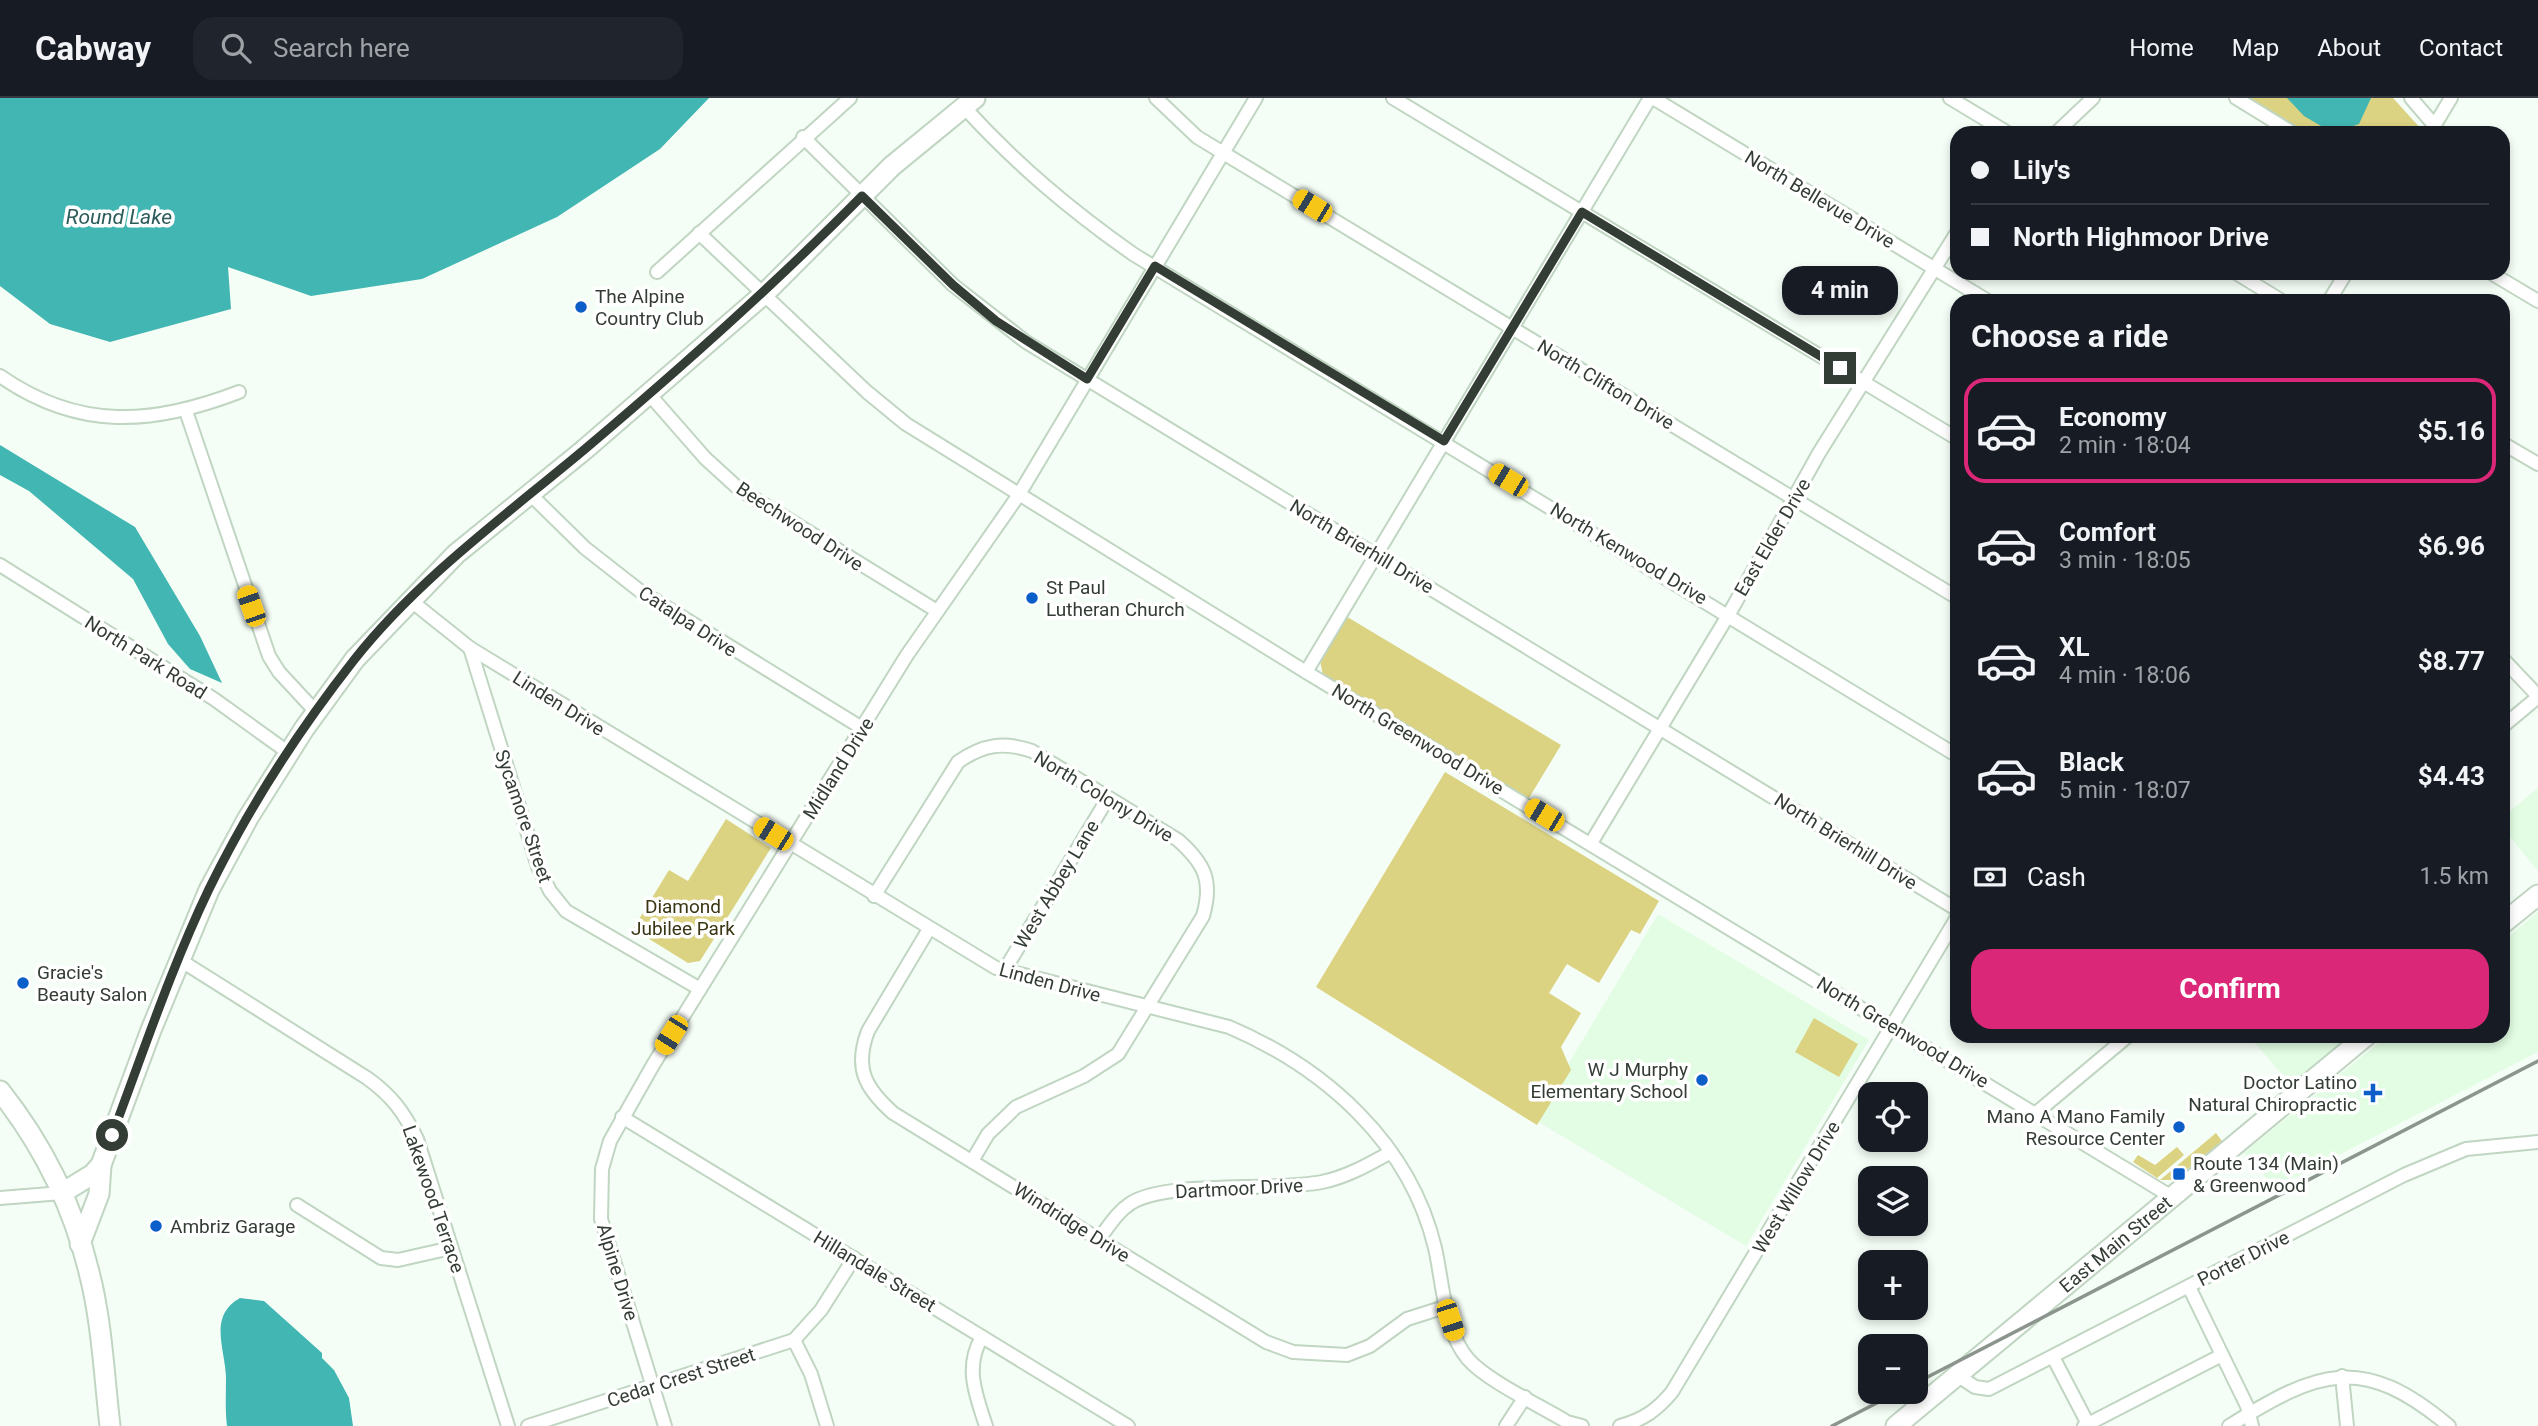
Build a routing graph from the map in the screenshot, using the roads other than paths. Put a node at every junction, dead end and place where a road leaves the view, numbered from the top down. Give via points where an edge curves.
1 (849, 98) edge
2 (1156, 98) edge
3 (1256, 98) edge
4 (1393, 98) edge
5 (1651, 98) edge
6 (1950, 98) edge
7 (2093, 98) edge
8 (2236, 98) edge
9 (2411, 98) edge
10 (2451, 98) edge
11 (969, 102) edge
12 (1996, 126) edge
13 (2063, 126) edge
14 (2282, 126) edge
15 (2429, 126) edge
16 (2434, 126) edge
17 (803, 137) junction
18 (1223, 153) junction
19 (862, 196) junction
20 (1582, 212) junction
21 (699, 233) junction
22 (1950, 243) edge
23 (1155, 266) junction
24 (1934, 268) junction
25 (657, 272) dead end
26 (1950, 278) edge
27 (1954, 280) edge
28 (2248, 280) edge
29 (2503, 280) edge
30 (764, 294) junction
31 (1977, 294) edge
32 (2270, 294) edge
33 (2538, 301) edge
34 (1512, 327) junction
35 (0, 376) edge
36 (1087, 379) junction
37 (1864, 382) junction
38 (239, 392) dead end
39 (649, 394) junction
40 (187, 411) junction
41 (1950, 434) edge
42 (1444, 441) junction
43 (2510, 448) edge
44 (2538, 464) edge
45 (530, 494) junction
46 (1018, 496) junction
47 (1796, 499) junction
48 (1377, 554) junction
49 (0, 565) edge
50 (1950, 593) edge
51 (410, 600) junction
52 (937, 611) junction
53 (1728, 614) junction
54 (470, 648) junction
55 (2510, 667) edge
56 (1306, 672) junction
57 (2538, 697) edge
58 (316, 712) junction
59 (2510, 720) edge
60 (1661, 727) junction
61 (862, 728) junction
62 (1950, 751) edge
63 (289, 753) junction
64 (1108, 798) junction
65 (1591, 843) junction
66 (790, 844) junction
67 (2538, 895) edge
68 (874, 896) junction
69 (1950, 905) edge
70 (2510, 918) edge
71 (929, 929) junction
72 (1950, 929) edge
73 (180, 960) junction
74 (1004, 971) junction
75 (700, 989) junction
76 (1149, 1007) junction
77 (1893, 1026) junction
78 (2117, 1043) edge
79 (2358, 1043) edge
80 (0, 1091) edge
81 (2036, 1113) junction
82 (622, 1117) junction
83 (2538, 1142) edge
84 (1391, 1152) junction
85 (972, 1161) junction
86 (101, 1165) junction
87 (62, 1193) junction
88 (2172, 1197) junction
89 (0, 1198) edge
90 (297, 1205) dead end
91 (1099, 1239) junction
92 (80, 1244) junction
93 (451, 1248) junction
94 (854, 1258) junction
95 (2189, 1287) junction
96 (1448, 1306) junction
97 (982, 1337) junction
98 (794, 1340) junction
99 (2222, 1355) junction
100 (2053, 1357) junction
101 (1957, 1375) junction
102 (2342, 1376) junction
103 (653, 1386) junction
104 (1525, 1397) junction
105 (2251, 1420) edge
106 (2090, 1424) edge
107 (110, 1426) edge
108 (508, 1426) edge
109 (528, 1426) edge
110 (665, 1426) edge
111 (827, 1426) edge
112 (986, 1426) edge
113 (1128, 1426) edge
114 (1506, 1426) edge
115 (1582, 1426) edge
116 (1620, 1426) edge
117 (1896, 1426) edge
118 (2230, 1426) edge
119 (2347, 1426) edge
120 (2449, 1426) edge

1 - 17 street
2 - 18 street, North Clifton Drive via 1197,137
3 - 18 street, Midland Drive
4 - 20 street
5 - 20 street
5 - 24 street, North Bellevue Drive
6 - 12 street
7 - 13 street
8 - 14 street
9 - 15 street
10 - 16 street
11 - 19 main road
11 - 23 street, North Kenwood Drive via 1012,160 1087,221
17 - 19 street, North Brierhill Drive
17 - 21 street
18 - 23 street, Midland Drive
18 - 34 street, North Clifton Drive
19 - 30 main road
19 - 36 street, North Brierhill Drive via 996,321
20 - 34 street
20 - 37 street
21 - 25 street
21 - 30 street, North Greenwood Drive
22 - 24 street, East Elder Drive
23 - 36 street, Midland Drive
23 - 42 street, North Kenwood Drive
24 - 26 street, North Bellevue Drive
24 - 37 street, East Elder Drive
27 - 31 street, North Bellevue Drive
28 - 32 street
29 - 33 street
30 - 39 main road
30 - 46 street, North Greenwood Drive via 906,424
34 - 42 street
34 - 47 street, North Clifton Drive
35 - 40 street via 39,400 68,409 113,416
36 - 46 street, Midland Drive
36 - 48 street, North Brierhill Drive
37 - 41 street
37 - 47 street, East Elder Drive
38 - 40 street
39 - 45 main road
39 - 52 street, Beechwood Drive via 739,489
40 - 58 street via 270,656
42 - 48 street
42 - 53 street, North Kenwood Drive
43 - 44 street
45 - 51 main road
45 - 61 street, Catalpa Drive via 585,548 640,591
46 - 52 street, Midland Drive
46 - 56 street, North Greenwood Drive
47 - 50 street, North Clifton Drive
47 - 53 street, East Elder Drive
48 - 56 street
48 - 60 street, North Brierhill Drive
49 - 63 street, North Park Road via 214,699
51 - 54 street, Linden Drive
51 - 58 main road via 355,659
52 - 61 street, Midland Drive
53 - 60 street, East Elder Drive
53 - 62 street, North Kenwood Drive
54 - 66 street, Linden Drive
54 - 75 street, Sycamore Street via 527,838 550,891 566,911
55 - 57 street
56 - 65 street, North Greenwood Drive
57 - 59 street
58 - 63 main road
60 - 65 street, East Elder Drive
60 - 69 street, North Brierhill Drive
61 - 66 street, Midland Drive
63 - 73 main road via 211,886
64 - 68 street, North Colony Drive via 1014,745 974,751 946,778
64 - 74 street, West Abbey Lane
64 - 76 street, North Colony Drive via 1178,840 1198,858 1206,876 1208,899 1203,916
65 - 77 street, North Greenwood Drive
66 - 68 street, Linden Drive
66 - 75 street, Midland Drive
67 - 70 main road
68 - 71 street, Linden Drive
71 - 74 street, Linden Drive
71 - 85 street, Windridge Drive via 868,1031 861,1049 862,1069 871,1094 892,1113
72 - 77 street, West Willow Drive
73 - 86 main road
73 - 93 street, Lakewood Terrace via 388,1093 417,1139
74 - 76 street, Linden Drive
75 - 82 street, Midland Drive
76 - 84 street, Linden Drive via 1229,1027 1292,1058 1361,1114
76 - 85 street, North Colony Drive via 1118,1054 1084,1076 1016,1107 988,1134
77 - 81 street, North Greenwood Drive
77 - 116 street, West Willow Drive via 1658,1409
78 - 81 street
79 - 88 main road, East Main Street
80 - 87 main road via 26,1123
81 - 88 street, North Greenwood Drive
82 - 94 street, Hillandale Street
82 - 103 street, Alpine Drive via 602,1169 601,1219
83 - 95 street, Porter Drive via 2466,1149 2438,1160
84 - 91 street, Dartmoor Drive via 1324,1182 1146,1196 1116,1215
84 - 96 street, Linden Drive via 1430,1226
85 - 91 street, Windridge Drive
86 - 87 main road
86 - 92 main road via 99,1194
87 - 89 street
87 - 92 main road
88 - 101 main road, East Main Street
90 - 93 street via 381,1258 398,1261
91 - 96 street, Windridge Drive via 1266,1342 1293,1352 1347,1354 1370,1346 1407,1319
92 - 107 main road via 89,1272
93 - 108 street, Lakewood Terrace
94 - 97 street, Hillandale Street
94 - 98 street via 821,1310
95 - 99 street
95 - 100 street, Porter Drive
96 - 104 street, Linden Drive via 1458,1343 1469,1360
97 - 112 street via 973,1352 972,1368
97 - 113 street, Hillandale Street
98 - 103 street, Cedar Crest Street
98 - 111 street via 811,1374
99 - 105 street
99 - 106 street
100 - 101 street, Porter Drive via 1989,1388 1975,1387
100 - 106 street
101 - 117 main road, East Main Street
102 - 105 street via 2324,1377
102 - 119 street
102 - 120 street via 2388,1384
103 - 109 street, Cedar Crest Street
103 - 110 street, Alpine Drive
104 - 114 street
104 - 115 street, Linden Drive
105 - 118 street

